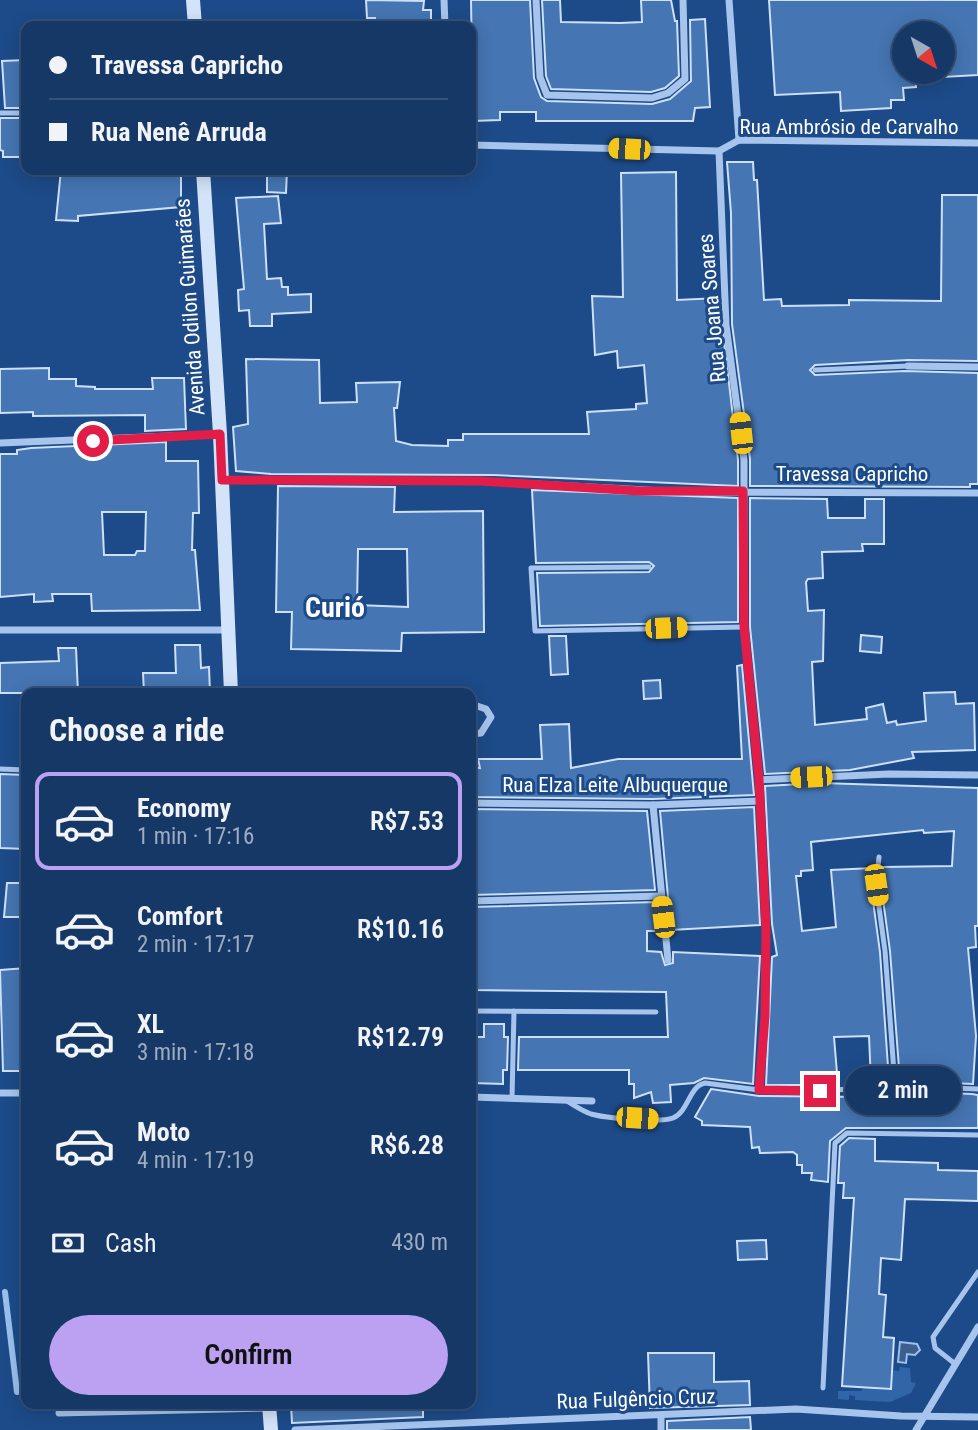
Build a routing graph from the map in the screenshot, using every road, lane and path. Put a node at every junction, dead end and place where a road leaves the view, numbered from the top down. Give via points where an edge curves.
1 (193, 0) edge
2 (444, 0) edge
3 (536, 0) edge
4 (683, 0) edge
5 (729, 0) edge
6 (195, 21) edge
7 (445, 21) edge
8 (0, 113) edge
9 (21, 113) edge
10 (739, 140) junction
11 (978, 143) edge
12 (476, 145) edge
13 (719, 151) junction
14 (203, 175) edge
15 (908, 366) joint
16 (978, 367) edge
17 (814, 370) dead end
18 (220, 434) junction
19 (0, 443) edge
20 (222, 480) junction
21 (743, 491) junction
22 (978, 493) edge
23 (649, 567) dead end
24 (744, 626) junction
25 (0, 630) edge
26 (227, 630) junction
27 (231, 688) edge
28 (476, 706) edge
29 (476, 734) edge
30 (0, 769) edge
31 (21, 770) edge
32 (978, 775) edge
33 (759, 779) junction
34 (760, 801) junction
35 (476, 803) edge
36 (653, 805) junction
37 (879, 857) dead end
38 (661, 896) junction
39 (476, 901) edge
40 (668, 960) dead end
41 (476, 1011) edge
42 (514, 1012) junction
43 (656, 1012) dead end
44 (895, 1086) junction
45 (978, 1088) edge
46 (759, 1090) junction
47 (0, 1093) edge
48 (21, 1093) edge
49 (476, 1097) edge
50 (512, 1098) junction
51 (567, 1101) junction
52 (592, 1101) dead end
53 (978, 1135) edge
54 (978, 1272) edge
55 (978, 1327) edge
56 (954, 1363) junction
57 (823, 1388) dead end
58 (179, 1409) edge
59 (269, 1409) edge
60 (59, 1413) dead end
61 (923, 1416) junction
62 (661, 1417) junction
63 (978, 1417) edge
64 (271, 1430) edge
65 (295, 1430) edge
66 (661, 1430) edge
67 (916, 1430) edge

1 - 6 street
2 - 7 street
3 - 4 street via 540,77 545,93 556,98 652,98 668,93 685,79
5 - 10 street
8 - 9 lane
10 - 11 street, Rua Ambrósio de Carvalho
10 - 13 street, Rua Ambrósio de Carvalho
12 - 13 street, Rua Ambrósio de Carvalho
13 - 21 street, Rua Joana Soares via 726,326 742,446
14 - 18 street, Avenida Odilon Guimarães
15 - 16 street
15 - 17 lane
18 - 19 street
18 - 20 street, Avenida Odilon Guimarães
20 - 21 street, Travessa Capricho via 480,481 631,491
20 - 26 street, Avenida Odilon Guimarães
21 - 22 street, Travessa Capricho
21 - 24 street, Rua Joana Soares
23 - 24 lane via 531,568 535,631
24 - 33 street, Rua Joana Soares
25 - 26 street
26 - 27 street, Avenida Odilon Guimarães
28 - 29 street via 491,717
30 - 31 lane
32 - 33 street, Rua Elza Leite Albuquerque
33 - 34 street, Rua Joana Soares
34 - 36 street, Rua Elza Leite Albuquerque
34 - 46 street, Rua Joana Soares via 766,930
35 - 36 street, Rua Elza Leite Albuquerque
36 - 38 street
37 - 44 lane via 876,885
38 - 39 street
38 - 40 street
41 - 42 lane
42 - 43 lane
42 - 50 lane
44 - 45 lane
44 - 46 lane
46 - 51 lane via 701,1083 683,1110 673,1118 659,1120 593,1115
47 - 48 street
49 - 50 street
50 - 51 street
51 - 52 street
53 - 57 lane via 847,1133 835,1143
54 - 56 lane via 933,1337 935,1348
55 - 56 street
56 - 61 street
58 - 60 street
59 - 64 street
61 - 62 street, Rua Fulgêncio Cruz via 796,1409
61 - 63 street, Rua Fulgêncio Cruz
61 - 67 street
62 - 65 street, Rua Fulgêncio Cruz
62 - 66 street

